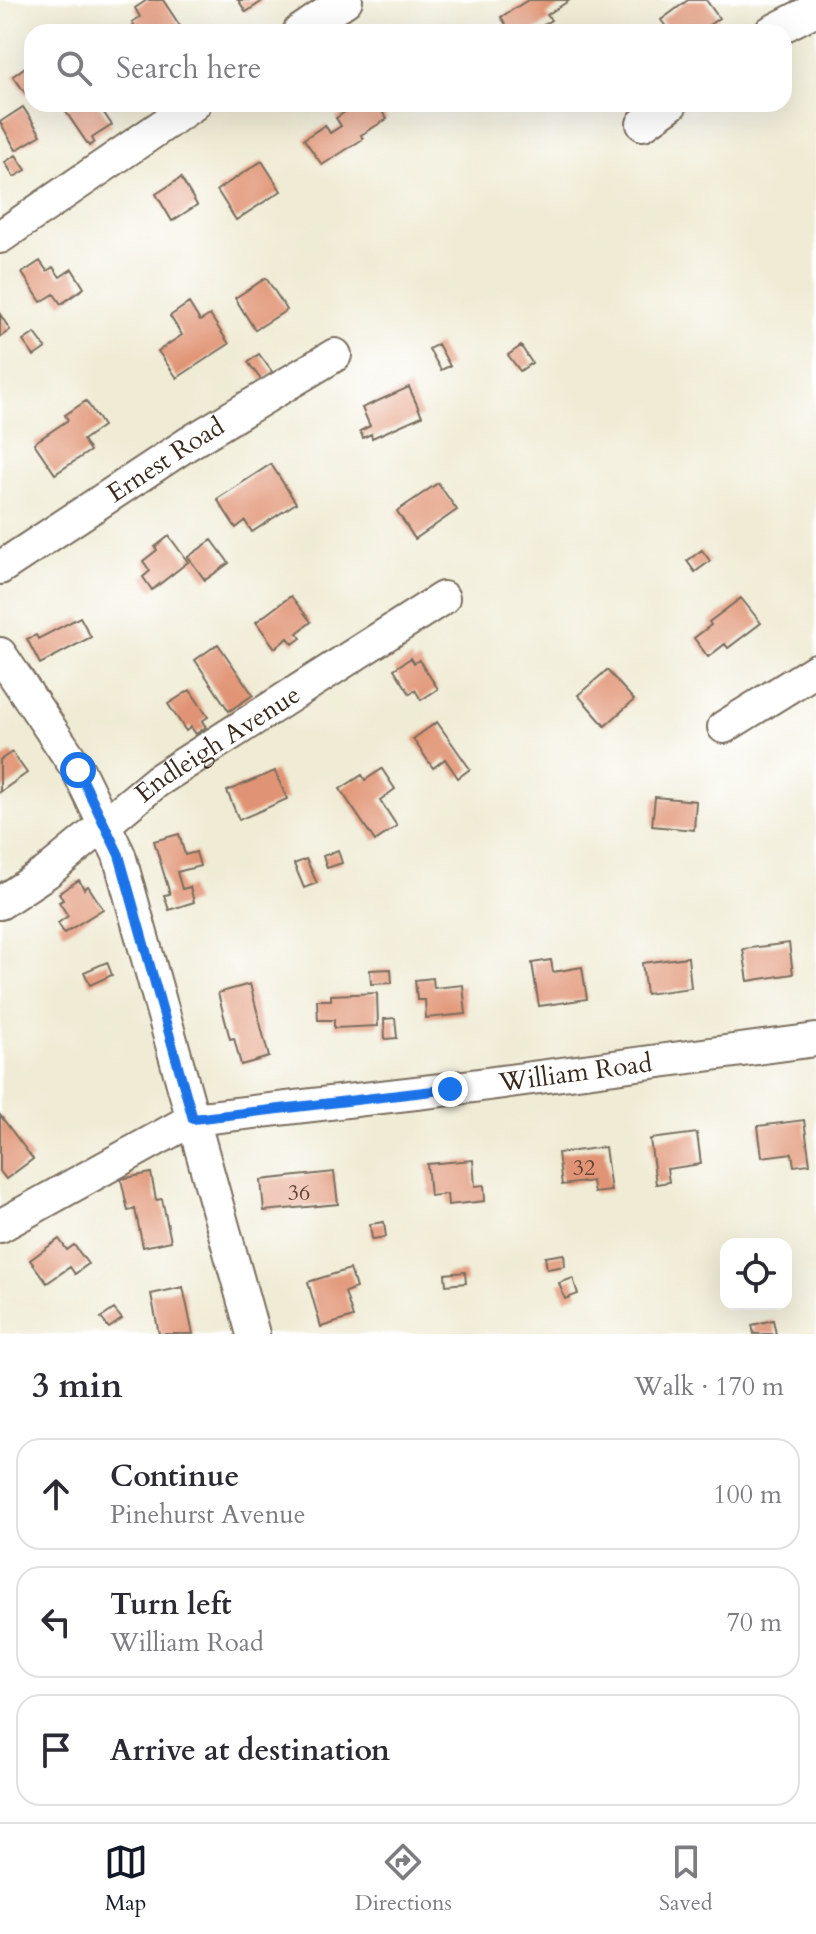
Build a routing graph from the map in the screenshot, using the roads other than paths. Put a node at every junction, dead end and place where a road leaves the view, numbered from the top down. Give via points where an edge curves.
1 (346, 0) edge
2 (816, 9) edge
3 (311, 24) edge
4 (787, 24) edge
5 (182, 112) edge
6 (660, 112) edge
7 (643, 124) dead end
8 (0, 237) edge
9 (335, 355) dead end
10 (0, 568) edge
11 (443, 598) dead end
12 (0, 654) edge
13 (816, 670) edge
14 (724, 727) dead end
15 (105, 825) junction
16 (0, 903) edge
17 (816, 1040) edge
18 (193, 1119) junction
19 (0, 1226) edge
20 (253, 1334) edge

1 - 3 street
2 - 4 street
5 - 8 street
6 - 7 street
9 - 10 street, Ernest Road via 189,443
11 - 15 street, Endleigh Avenue via 157,781
12 - 15 street via 78,770
13 - 14 street
15 - 16 street, Endleigh Avenue
15 - 18 street via 128,884
17 - 18 street, William Road
18 - 19 street
18 - 20 street

